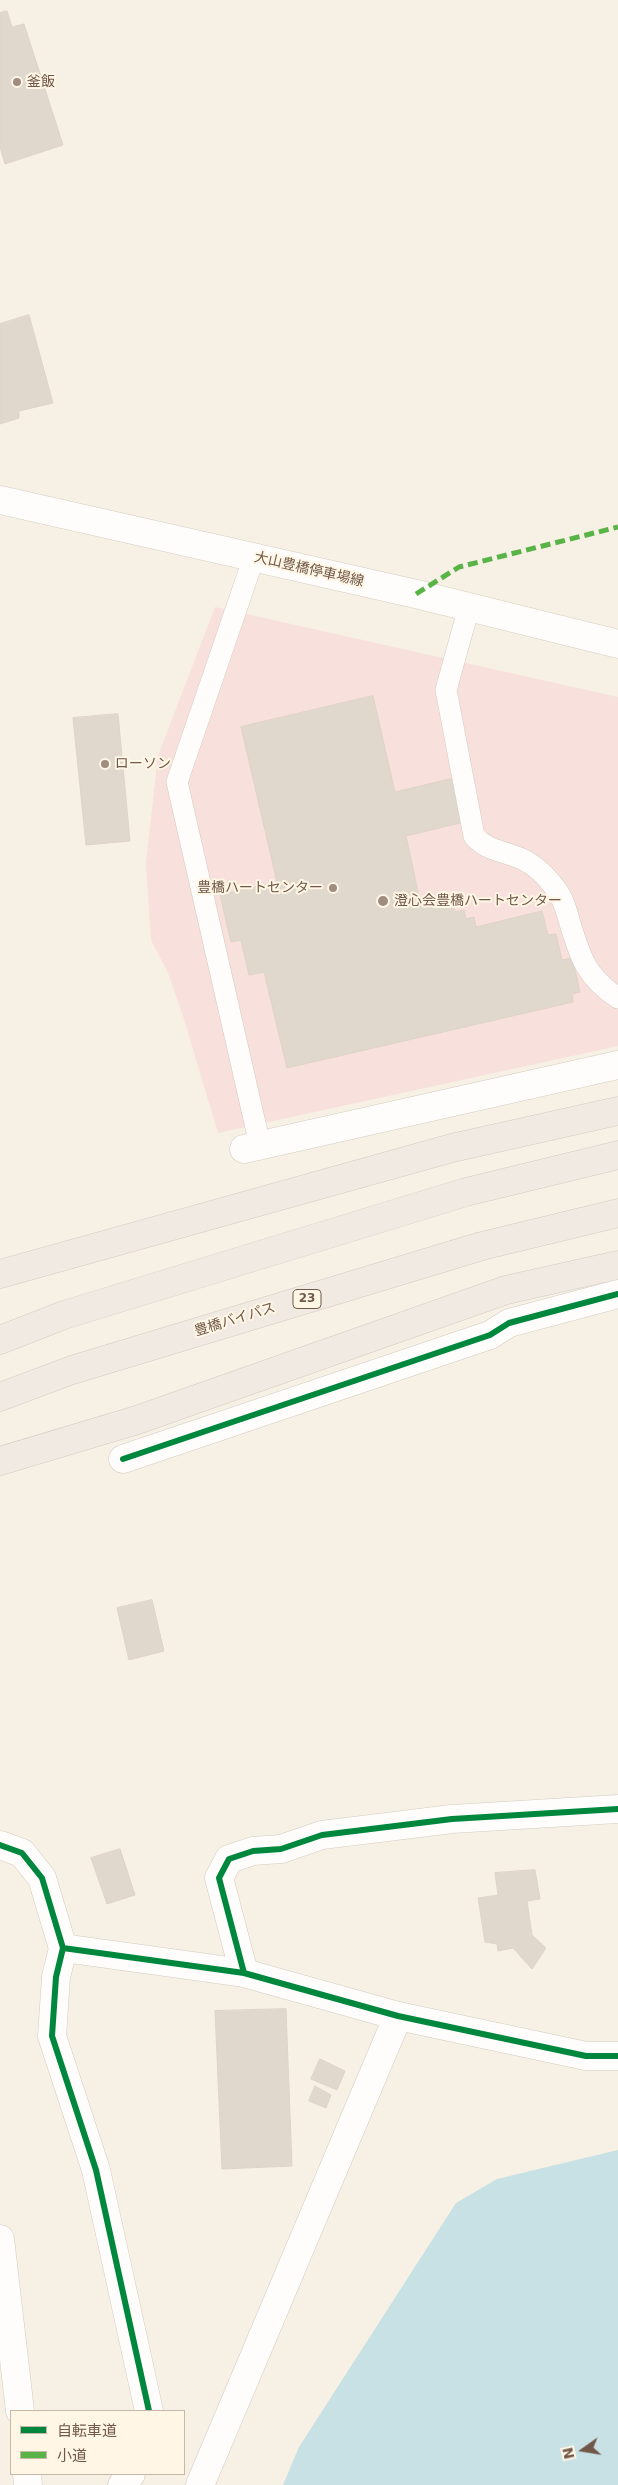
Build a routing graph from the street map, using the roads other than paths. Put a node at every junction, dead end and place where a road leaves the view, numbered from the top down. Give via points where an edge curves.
1 (0, 500) edge
2 (254, 558) junction
3 (469, 607) junction
4 (618, 644) edge
5 (618, 998) edge
6 (618, 1065) edge
7 (618, 1111) edge
8 (252, 1147) joint
9 (618, 1155) edge
10 (618, 1213) edge
11 (618, 1265) edge
12 (0, 1274) edge
13 (618, 1294) edge
14 (0, 1340) edge
15 (0, 1398) edge
16 (123, 1459) dead end
17 (0, 1461) edge
18 (618, 1809) edge
19 (0, 1845) edge
20 (63, 1948) junction
21 (244, 1973) junction
22 (398, 2016) junction
23 (618, 2056) edge
24 (0, 2239) edge
25 (20, 2410) edge
26 (148, 2410) edge
27 (130, 2475) edge
28 (122, 2485) edge
29 (200, 2485) edge

1 - 2 street, 大山豊橋停車場線
2 - 3 street, 大山豊橋停車場線
2 - 8 lane via 177,782
3 - 4 street, 大山豊橋停車場線
3 - 5 lane via 446,690 474,836 482,845 532,864 548,879 563,901 587,970
6 - 8 street
7 - 12 highway via 452,1148
9 - 14 highway via 466,1192 64,1315
10 - 15 highway, 豊橋バイパス / 23 via 482,1246 72,1370
11 - 17 highway via 506,1290 137,1420
13 - 16 street via 510,1324 490,1335
18 - 21 street via 452,1819 322,1835 282,1849 253,1851 229,1859 219,1878
19 - 20 street via 22,1853 42,1878
20 - 21 street
20 - 26 street via 56,1977 52,2036 96,2170
21 - 22 street
22 - 23 street via 586,2056
22 - 29 street
24 - 25 street
27 - 28 street

